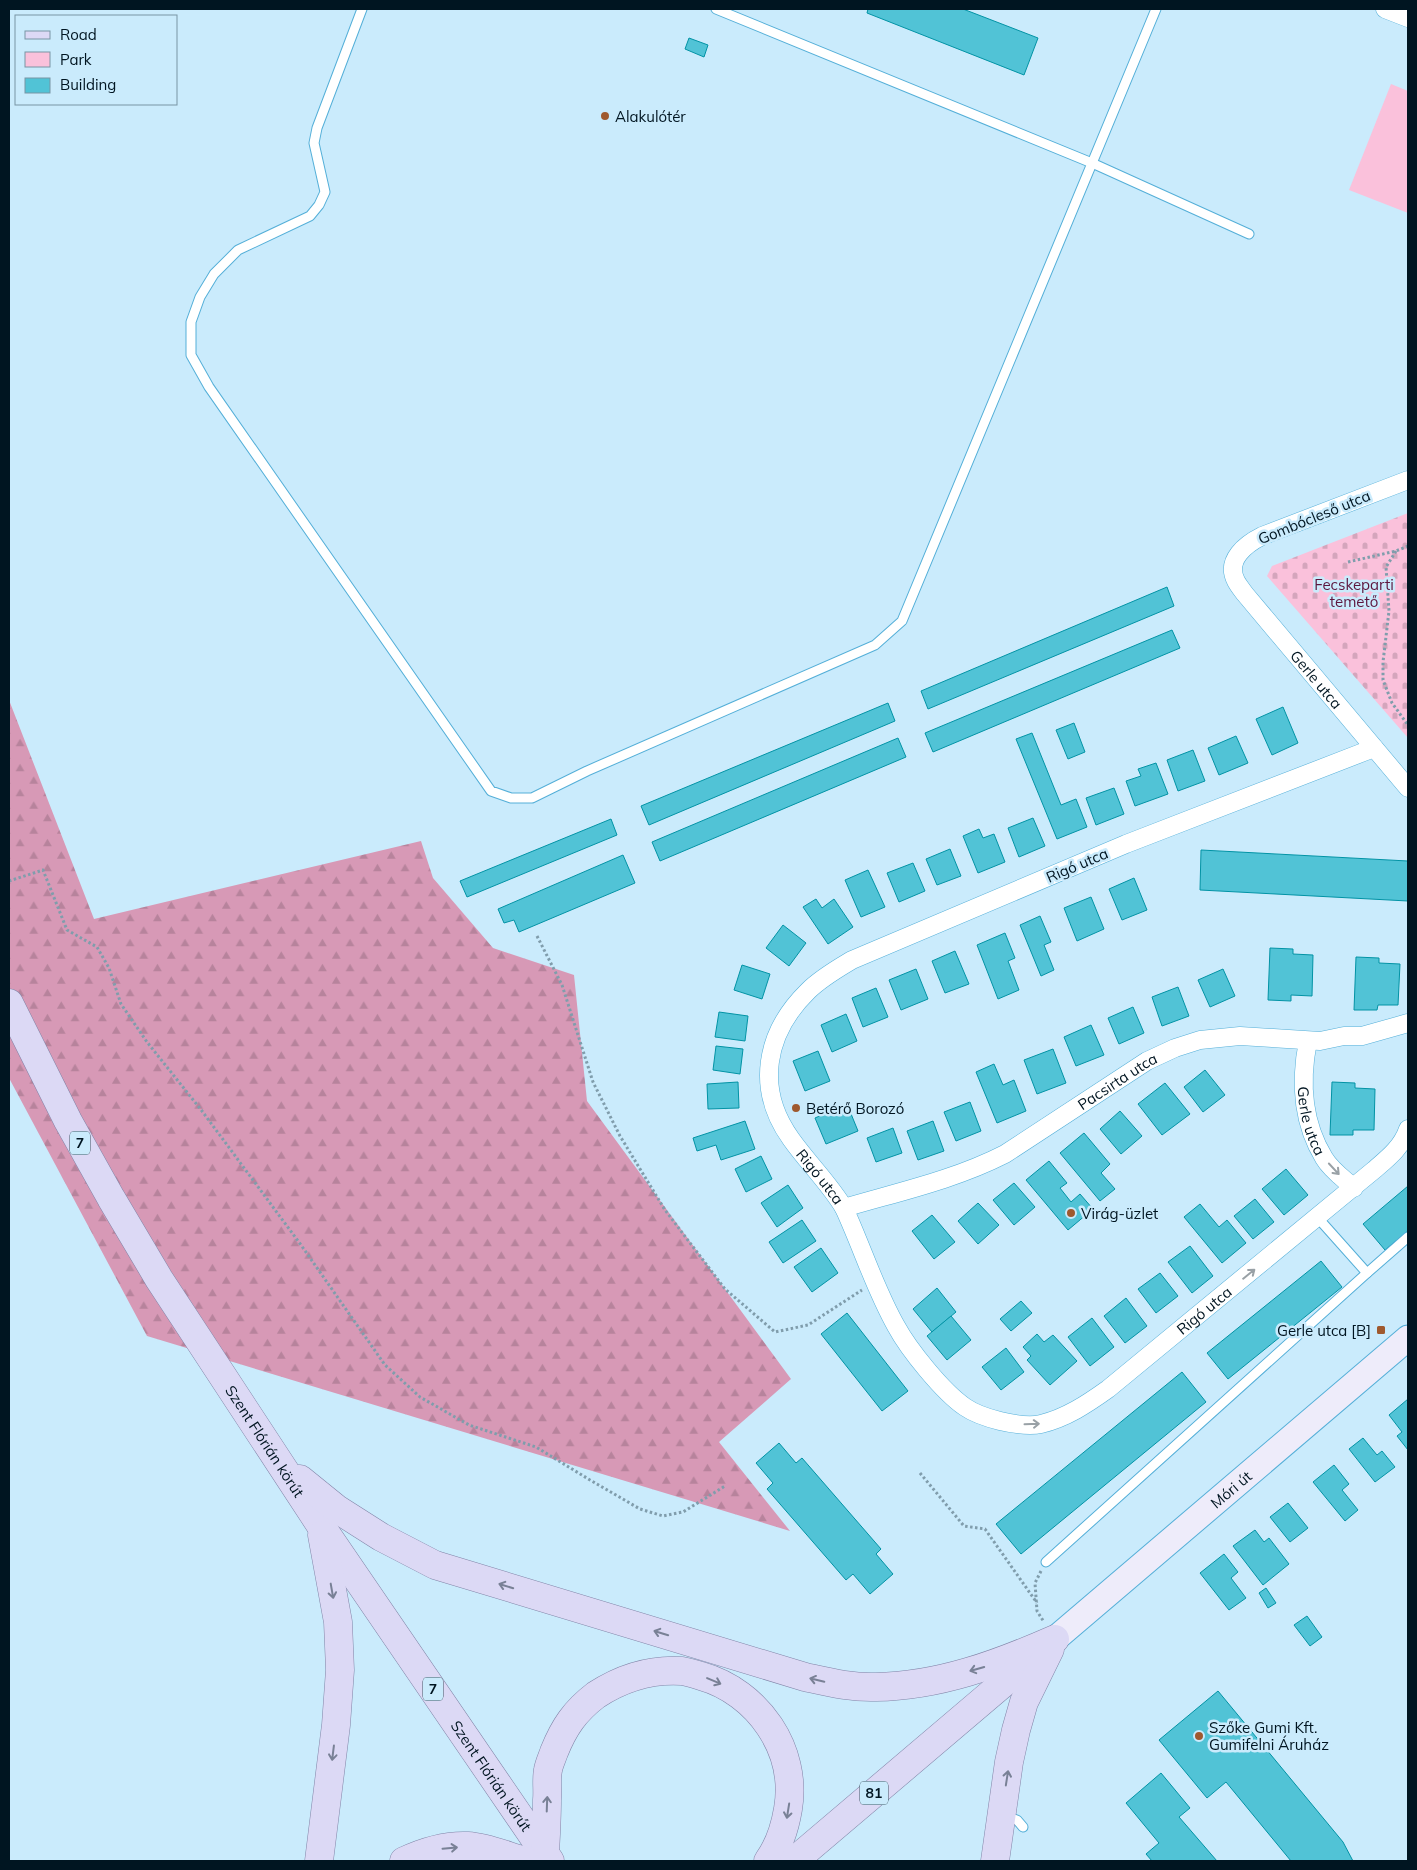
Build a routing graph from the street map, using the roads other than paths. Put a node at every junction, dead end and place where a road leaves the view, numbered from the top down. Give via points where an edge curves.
1 (362, 9) edge
2 (716, 9) edge
3 (1156, 9) edge
4 (1385, 9) edge
5 (1408, 18) edge
6 (1092, 163) junction
7 (1249, 234) dead end
8 (1408, 480) edge
9 (1232, 568) joint
10 (1374, 748) junction
11 (1408, 788) edge
12 (9, 1004) edge
13 (1408, 1023) edge
14 (1308, 1041) junction
15 (1408, 1129) edge
16 (1354, 1188) junction
17 (844, 1208) junction
18 (1318, 1218) junction
19 (1408, 1237) edge
20 (1367, 1273) junction
21 (1408, 1338) edge
22 (280, 1463) junction
23 (321, 1526) junction
24 (1046, 1562) road end
25 (1055, 1639) junction
26 (540, 1859) edge
27 (319, 1861) edge
28 (404, 1861) edge
29 (768, 1861) edge
30 (794, 1861) edge
31 (995, 1861) edge

1 - 6 lane via 317,128 314,143 325,192 319,205 310,216 238,250 214,274 200,297 191,322 191,355 209,387 491,791 511,798 532,798 875,645 902,622
2 - 6 lane
3 - 6 lane
4 - 5 street
6 - 7 lane
8 - 9 street, Gombócleső utca via 1246,544
9 - 10 street, Gerle utca via 1235,580 1245,594
10 - 11 street, Gerle utca
10 - 17 street, Rigó utca via 1126,844 886,945 852,960 808,991 792,1009 772,1050 768,1074 770,1095 777,1116 790,1138
12 - 22 main road, Szent Flórián körút / 7 via 68,1121 159,1279
13 - 14 street, Pacsirta utca via 1362,1036
14 -> 16 street, Gerle utca via 1303,1090 1314,1138 1324,1159
14 - 17 street, Pacsirta utca via 1240,1036 1200,1040 1175,1048 1147,1061 1005,1154 962,1174
15 - 16 street, Rigó utca via 1405,1139 1395,1151
16 - 18 street, Rigó utca
17 -> 18 street, Rigó utca via 896,1327 936,1380 965,1407 984,1417 1013,1424 1039,1425 1061,1418 1108,1389
18 - 20 lane
19 - 20 lane
20 - 24 lane
21 - 25 main road, Móri út
22 - 23 main road, Szent Flórián körút / 7
25 -> 22 main road via 1000,1663 922,1684 875,1688 805,1677 435,1565 380,1537 337,1509
23 - 26 main road, Szent Flórián körút / 7
23 -> 27 main road via 338,1622 340,1670
25 - 30 main road, 81
31 -> 25 main road via 1012,1821 1009,1762 1024,1702
28 -> 26 main road via 442,1848 469,1846
26 -> 29 main road via 548,1770 569,1720 610,1686 634,1676 684,1672 710,1678 733,1689 755,1707 781,1746 788,1770 790,1796 786,1826

